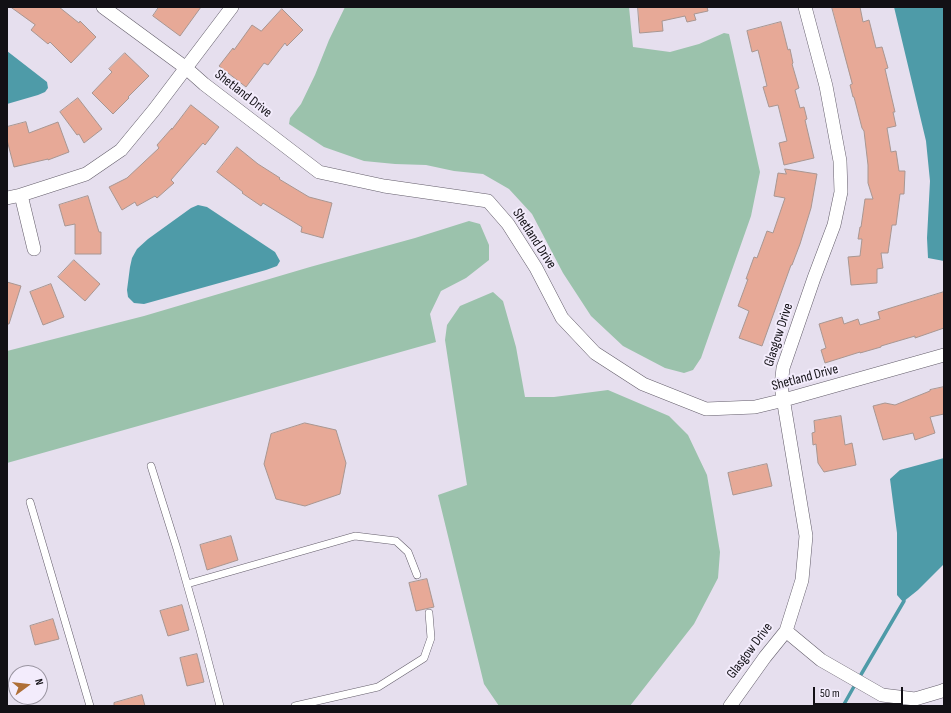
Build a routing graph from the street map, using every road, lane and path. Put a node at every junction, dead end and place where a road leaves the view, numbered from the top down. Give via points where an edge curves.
1 (103, 7) edge
2 (232, 7) edge
3 (805, 7) edge
4 (186, 68) junction
5 (21, 195) junction
6 (7, 198) edge
7 (34, 249) dead end
8 (944, 355) edge
9 (784, 400) junction
10 (151, 466) dead end
11 (30, 502) dead end
12 (417, 575) dead end
13 (187, 584) junction
14 (429, 613) dead end
15 (786, 631) junction
16 (944, 690) edge
17 (90, 706) edge
18 (220, 706) edge
19 (295, 706) edge
20 (730, 706) edge

1 - 4 street, Shetland Drive
2 - 4 street
3 - 9 street, Glasgow Drive via 826,86 840,161 841,192 834,225 783,368 781,386
4 - 5 street via 121,150 86,174
4 - 9 street, Shetland Drive via 319,172 384,186 488,201 508,224 536,268 562,318 595,353 643,384 706,409 755,407
5 - 6 street
5 - 7 street
8 - 9 street, Shetland Drive
9 - 15 street, Glasgow Drive via 806,536 802,580
10 - 13 lane
11 - 17 lane
12 - 13 lane via 408,552 396,541 355,536
13 - 18 lane
14 - 19 lane via 431,638 424,658 378,687
15 - 16 street via 821,660 882,695 915,699
15 - 20 street, Glasgow Drive

